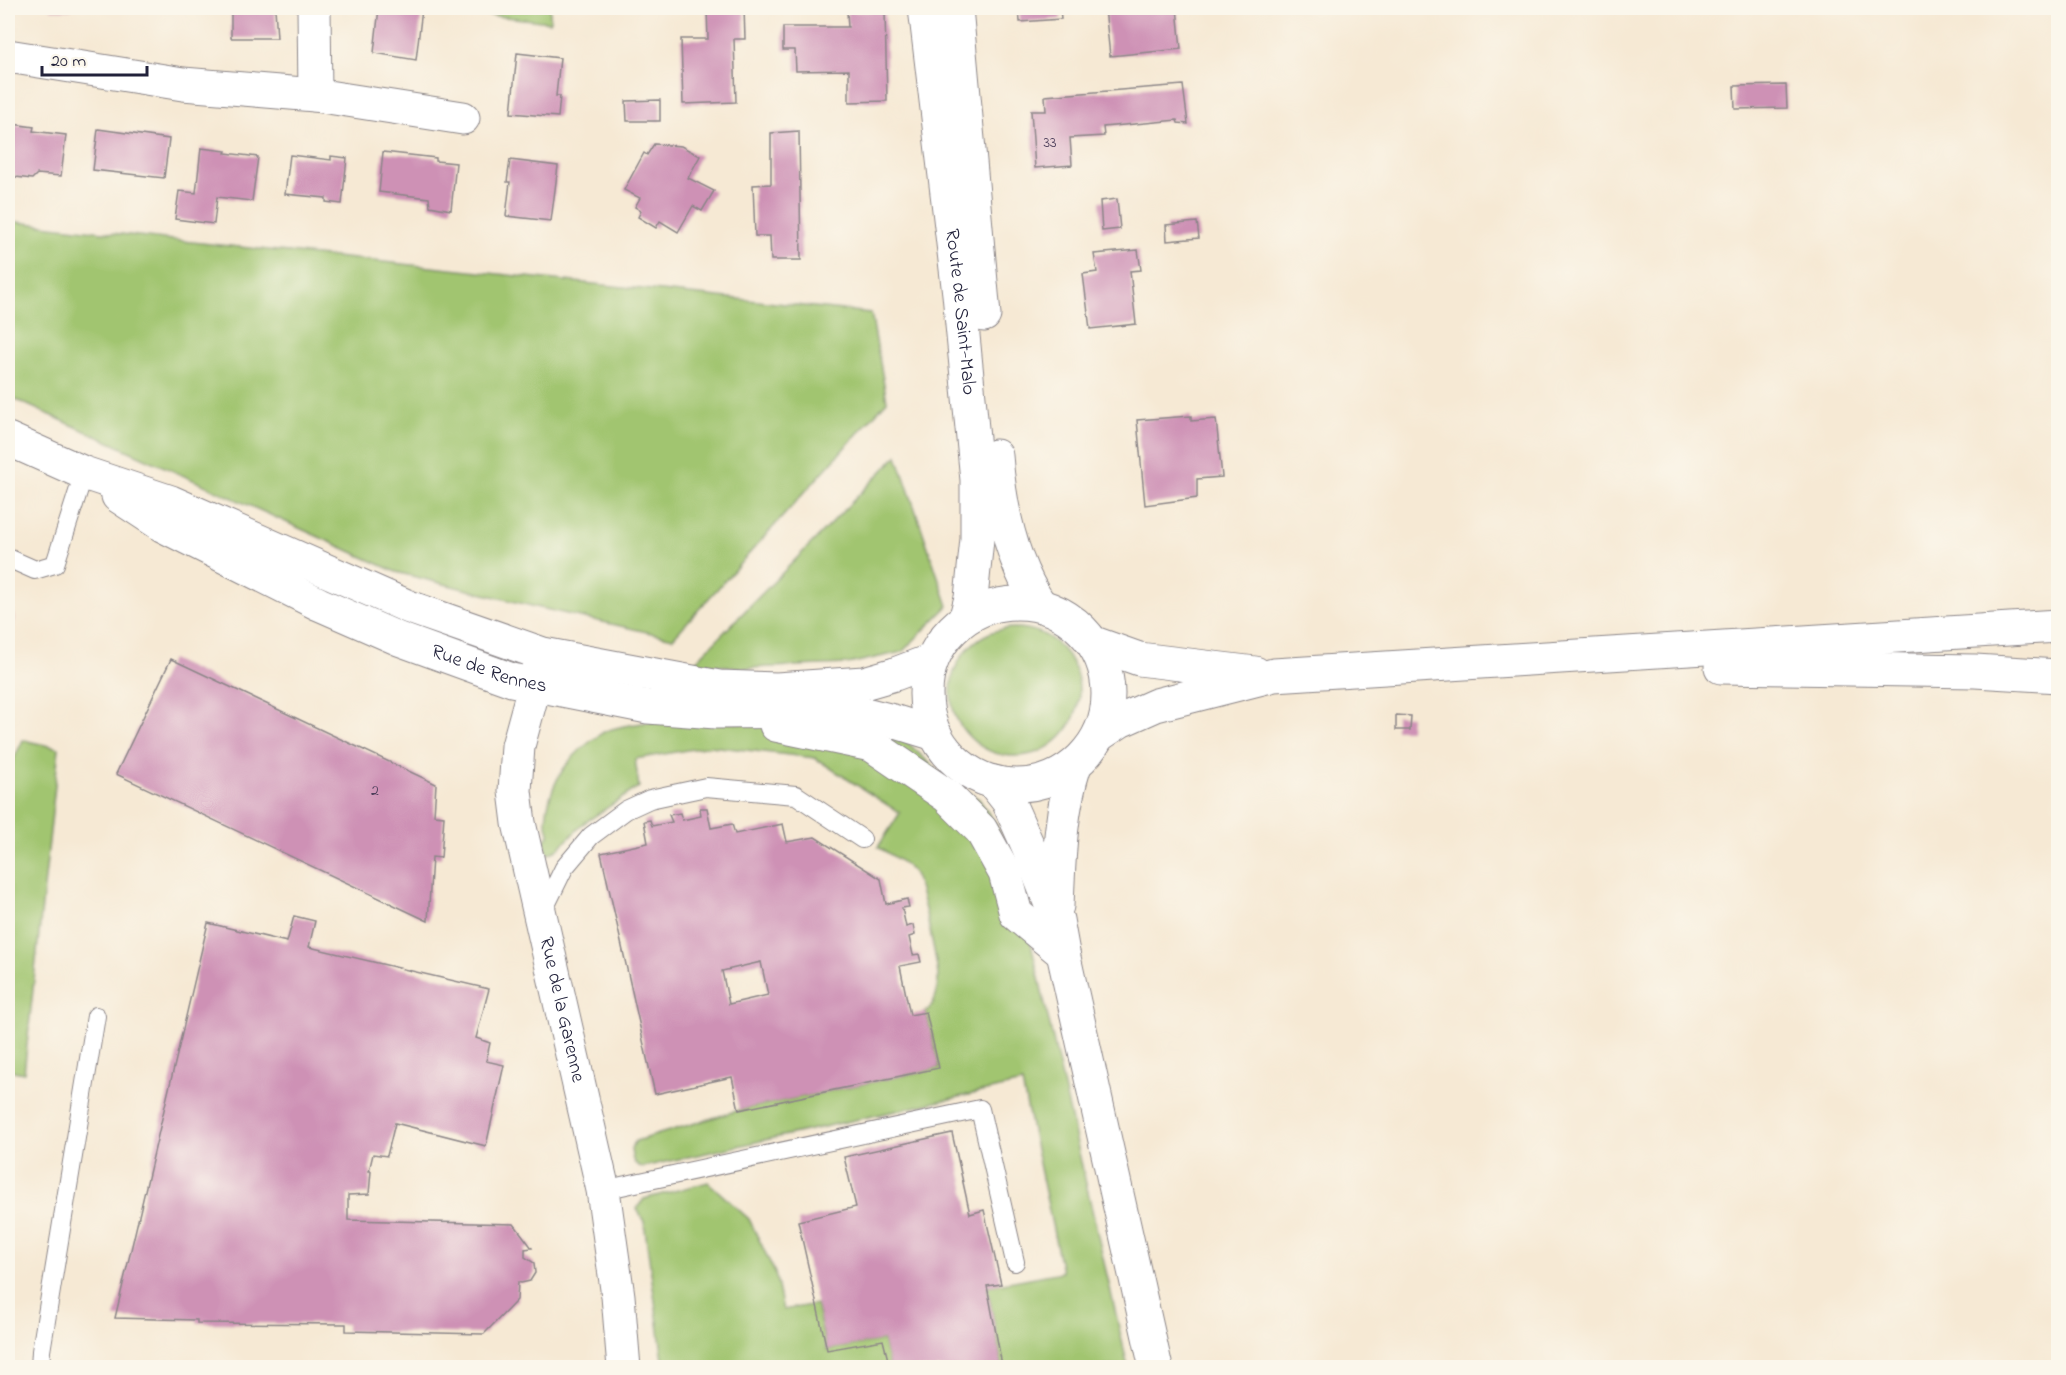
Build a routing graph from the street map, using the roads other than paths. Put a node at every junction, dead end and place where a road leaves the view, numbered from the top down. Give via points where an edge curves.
1 (314, 8) edge
2 (925, 8) edge
3 (956, 8) edge
4 (8, 56) edge
5 (315, 95) junction
6 (463, 118) dead end
7 (8, 439) edge
8 (84, 473) junction
9 (8, 558) edge
10 (1040, 605) junction
11 (966, 617) junction
12 (2058, 626) edge
13 (1094, 643) junction
14 (543, 654) junction
15 (1557, 658) junction
16 (932, 660) junction
17 (1274, 675) junction
18 (2058, 676) edge
19 (534, 686) junction
20 (716, 712) junction
21 (935, 734) junction
22 (1099, 735) junction
23 (1075, 765) junction
24 (993, 782) junction
25 (862, 839) dead end
26 (540, 916) junction
27 (1057, 920) junction
28 (1063, 953) junction
29 (96, 1016) dead end
30 (603, 1190) junction
31 (1015, 1262) dead end
32 (40, 1368) edge
33 (624, 1368) edge
34 (1156, 1368) edge

1 - 5 main road
2 - 11 main road, Route de Saint-Malo via 977,480 977,539
3 - 10 main road, Route de Saint-Malo via 1002,509 1027,585
4 - 5 main road via 183,84
5 - 6 main road
7 - 8 main road, Rue de Rennes
8 - 9 lane via 55,564 35,570
8 - 14 main road, Rue de Rennes via 171,502 409,607
8 - 19 main road, Rue de Rennes via 162,525 319,604 464,664
10 - 11 main road via 1002,603
10 - 13 main road via 1070,619
11 - 16 main road via 940,643
12 - 15 main road
13 - 17 main road via 1167,664
13 - 22 main road via 1109,689 1107,713
14 - 16 main road, Rue de Rennes via 718,687 777,689 864,683
14 - 19 main road, Rue de la Garenne
15 - 17 main road
15 - 18 main road via 1704,667
16 - 21 main road via 925,698
17 - 22 main road via 1156,705
19 - 20 main road, Rue de Rennes via 648,707
19 - 26 main road, Rue de la Garenne via 518,746 515,791
20 - 21 main road, Rue de Rennes via 826,711 893,721
20 - 28 main road via 872,745 947,796 981,830 1005,873 1016,914
21 - 24 main road via 959,764
22 - 23 main road
23 - 24 main road via 1036,783
23 - 27 main road via 1059,843
24 - 27 main road via 1008,801
25 - 26 lane via 796,795 706,787 650,798 591,836 564,868
26 - 30 main road, Rue de la Garenne
27 - 28 main road
28 - 34 main road
29 - 32 lane
30 - 31 lane via 980,1109
30 - 33 main road, Rue de la Garenne

